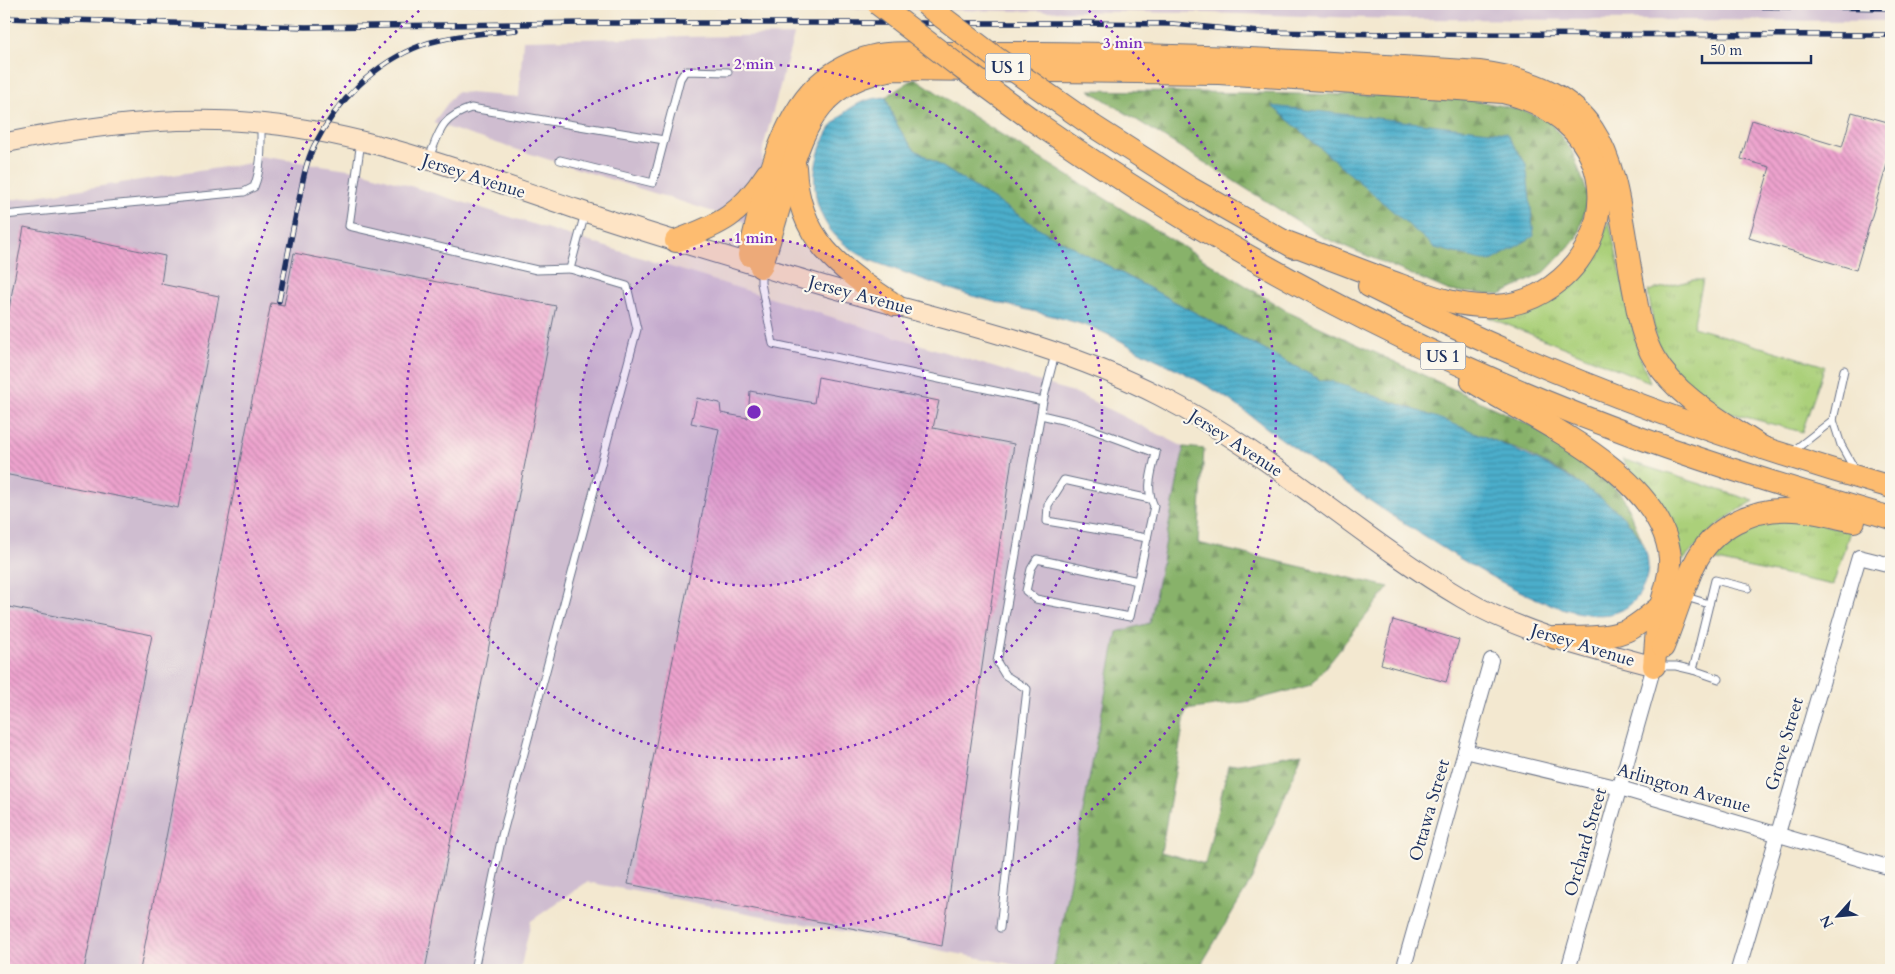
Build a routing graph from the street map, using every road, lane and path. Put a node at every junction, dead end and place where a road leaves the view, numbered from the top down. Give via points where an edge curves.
1 (878, 4) edge
2 (925, 4) edge
3 (728, 72) dead end
4 (261, 124) junction
5 (361, 140) junction
6 (664, 140) junction
7 (4, 143) edge
8 (785, 158) junction
9 (428, 160) junction
10 (560, 160) dead end
11 (585, 213) junction
12 (4, 215) edge
13 (1281, 240) junction
14 (676, 241) junction
15 (754, 264) junction
16 (570, 269) junction
17 (895, 305) junction
18 (1401, 337) junction
19 (1055, 354) junction
20 (1844, 370) dead end
21 (1043, 401) junction
22 (1041, 415) junction
23 (1833, 420) junction
24 (1763, 448) junction
25 (1788, 456) junction
26 (1880, 480) edge
27 (1150, 498) junction
28 (1891, 518) edge
29 (1891, 527) edge
30 (1147, 538) junction
31 (1891, 565) edge
32 (1138, 581) junction
33 (1748, 588) dead end
34 (1683, 596) junction
35 (1709, 604) junction
36 (1660, 607) junction
37 (1555, 638) junction
38 (1491, 660) dead end
39 (1654, 666) junction
40 (1693, 670) junction
41 (1719, 680) dead end
42 (1465, 751) junction
43 (1620, 788) junction
44 (1777, 834) junction
45 (1891, 868) edge
46 (1000, 928) dead end
47 (474, 970) edge
48 (1403, 970) edge
49 (1568, 970) edge
50 (1738, 970) edge

1 - 18 highway, US 1, bridge via 1031,119 1205,232
2 - 13 highway, US 1, bridge via 1093,126 1190,188
3 - 6 lane via 685,71
4 - 5 main road, Jersey Avenue
4 - 7 main road, Jersey Avenue via 134,122 80,128
4 - 12 lane via 257,179 254,187 244,192
5 - 9 main road, Jersey Avenue
5 - 16 lane via 349,226 537,270
6 - 9 lane via 470,108 455,113 442,124
6 - 10 lane via 653,183
8 - 13 highway via 826,100 846,85 883,71 1157,72 1473,89 1509,94 1538,103 1572,129 1586,149 1596,174 1599,202 1594,228 1581,257 1554,286 1518,303 1481,306 1445,301
8 - 14 highway via 732,216
8 - 15 highway
8 - 17 highway via 804,216 815,238 846,271
8 - 24 highway via 792,118 814,88 848,65 888,54 1085,53 1237,58 1478,72 1519,79 1543,87 1566,101 1601,141 1614,179 1640,320 1659,366 1693,402
9 - 11 main road, Jersey Avenue
11 - 14 main road, Jersey Avenue
11 - 16 lane
13 - 24 highway, US 1 via 1422,314 1516,357 1614,396
14 - 15 main road, Jersey Avenue
15 - 17 main road, Jersey Avenue
15 - 21 lane via 773,344
16 - 47 lane via 628,286 637,329 502,836
17 - 19 main road, Jersey Avenue
18 - 28 highway, US 1 via 1639,438
18 - 36 highway via 1573,440 1603,460 1640,496 1659,523 1669,548 1670,572
19 - 21 lane
19 - 37 main road, Jersey Avenue via 1122,378 1181,407 1242,445 1457,595 1518,625
20 - 23 lane
21 - 22 lane
22 - 27 lane via 1075,423 1156,453 1149,482
22 - 46 lane via 997,662 1005,675 1027,689
23 - 25 lane
23 - 26 lane via 1841,445
24 - 25 highway, US 1
25 - 26 highway, US 1
27 - 30 lane via 1154,506
27 - 30 lane via 1064,480 1048,505 1047,521
29 - 34 highway via 1794,510 1753,514 1724,529 1708,544 1694,565
30 - 32 lane
31 - 44 street, Grove Street via 1859,557
32 - 32 lane via 1130,617 1036,599 1026,591 1037,559
33 - 35 lane via 1715,580
34 - 35 lane
34 - 39 highway
35 - 40 lane
36 - 37 highway via 1642,622 1622,632
36 - 39 highway
37 - 39 main road, Jersey Avenue
38 - 42 street, Ottawa Street
39 - 40 lane
39 - 43 street, Orchard Street
40 - 41 lane
42 - 43 street, Arlington Avenue
42 - 48 street, Ottawa Street
43 - 44 street, Arlington Avenue
43 - 49 street, Orchard Street
44 - 45 street, Arlington Avenue
44 - 50 street, Grove Street

